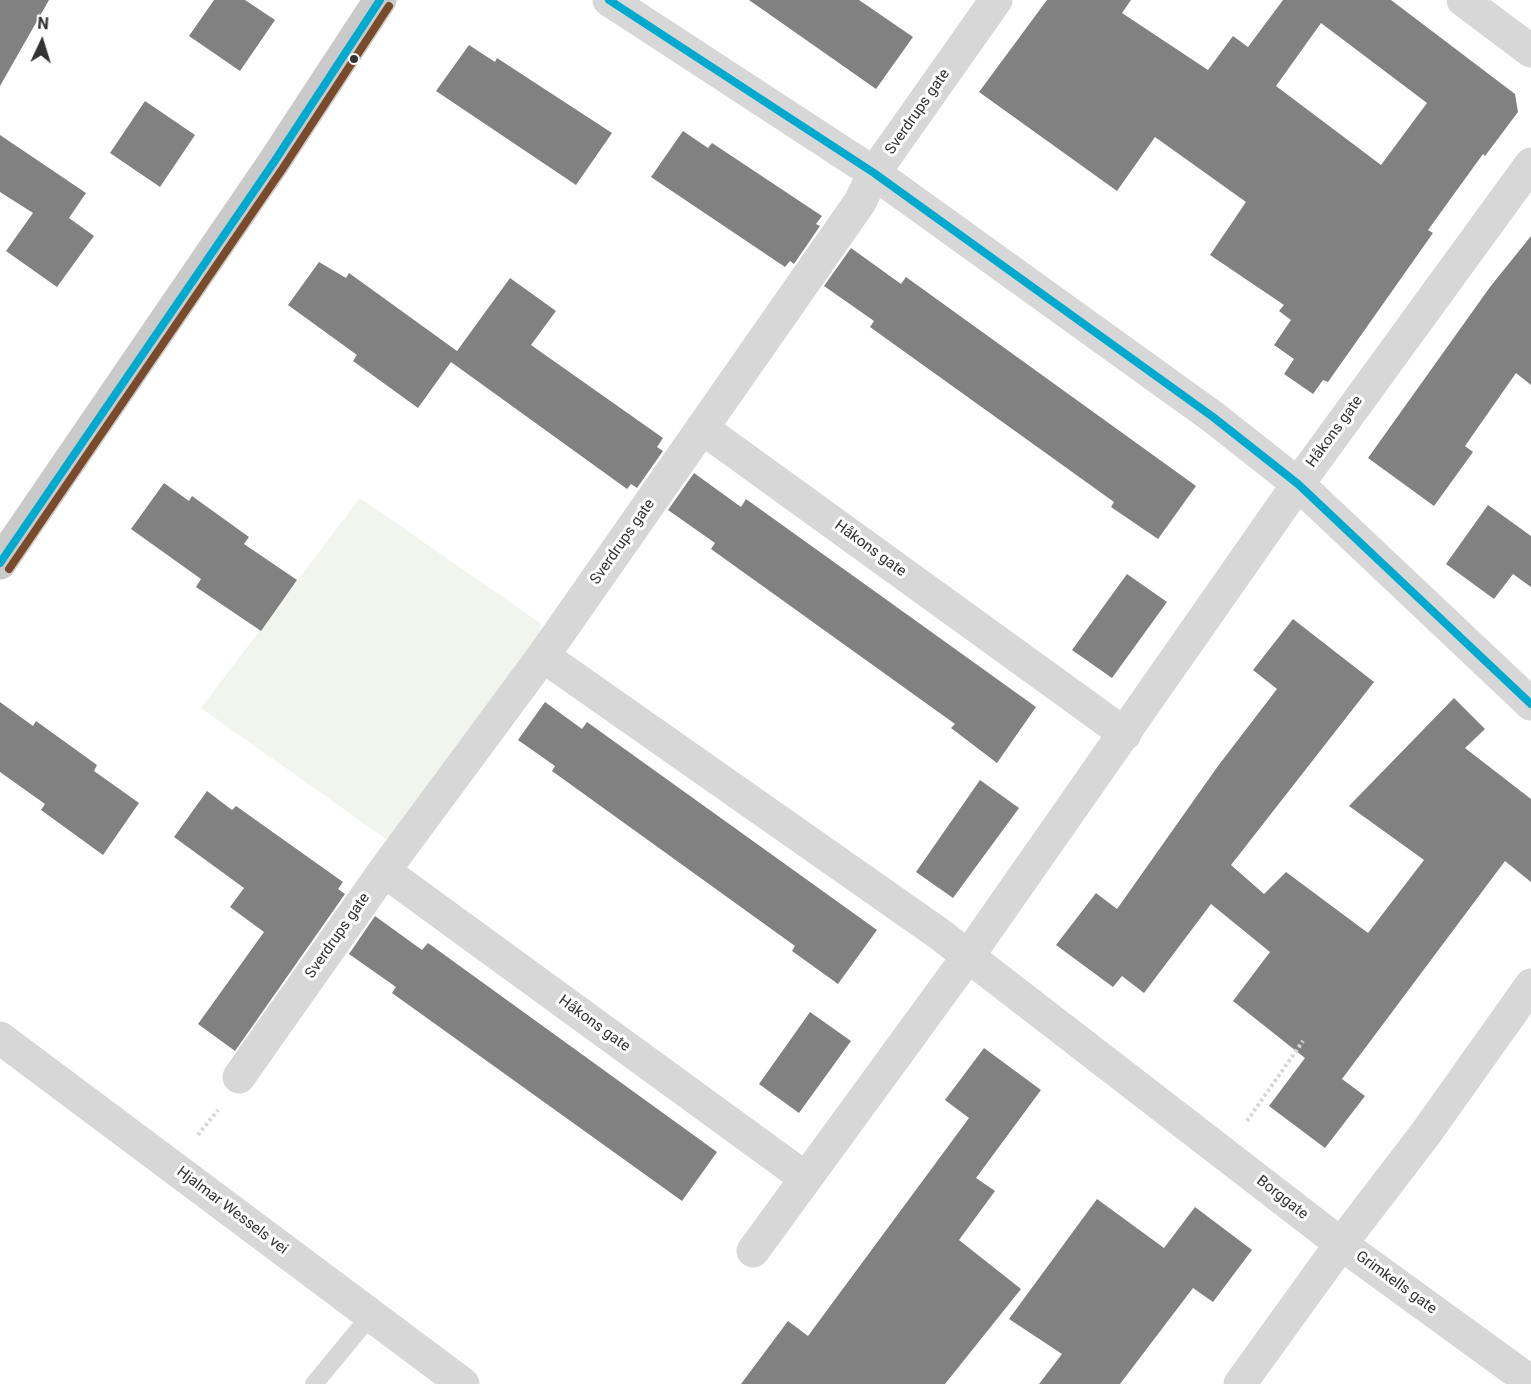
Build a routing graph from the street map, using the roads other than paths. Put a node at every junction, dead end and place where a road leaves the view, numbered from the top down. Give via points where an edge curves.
1 (380, 0) edge
2 (609, 0) edge
3 (996, 0) edge
4 (1463, 0) edge
5 (1531, 51) edge
6 (1531, 164) edge
7 (874, 173) junction
8 (702, 428) junction
9 (1298, 484) junction
10 (0, 563) edge
11 (543, 656) junction
12 (1531, 704) edge
13 (1125, 734) junction
14 (384, 871) junction
15 (969, 955) junction
16 (1531, 986) edge
17 (0, 1038) edge
18 (239, 1077) road end
19 (804, 1177) junction
20 (1341, 1244) junction
21 (753, 1251) dead end
22 (371, 1315) junction
23 (1531, 1382) edge
24 (314, 1384) edge
25 (463, 1384) edge
26 (1240, 1384) edge

1 - 10 main road
2 - 7 street
3 - 7 street, Sverdrups gate
4 - 5 street
6 - 9 street, Håkons gate
7 - 8 street, Sverdrups gate via 860,202
7 - 9 street via 1213,417
8 - 11 street, Sverdrups gate
8 - 13 street, Håkons gate
9 - 12 street
9 - 13 street, Håkons gate
11 - 14 street, Sverdrups gate
11 - 15 street
13 - 15 street, Håkons gate
14 - 18 street, Sverdrups gate
14 - 19 street, Håkons gate
15 - 19 street, Håkons gate
15 - 20 street, Borggate
16 - 20 street
17 - 22 street, Hjalmar Wessels vei
19 - 21 street, Håkons gate
20 - 23 street, Grimkells gate
20 - 26 street, Grimkells gate
22 - 24 lane
22 - 25 street, Hjalmar Wessels vei

